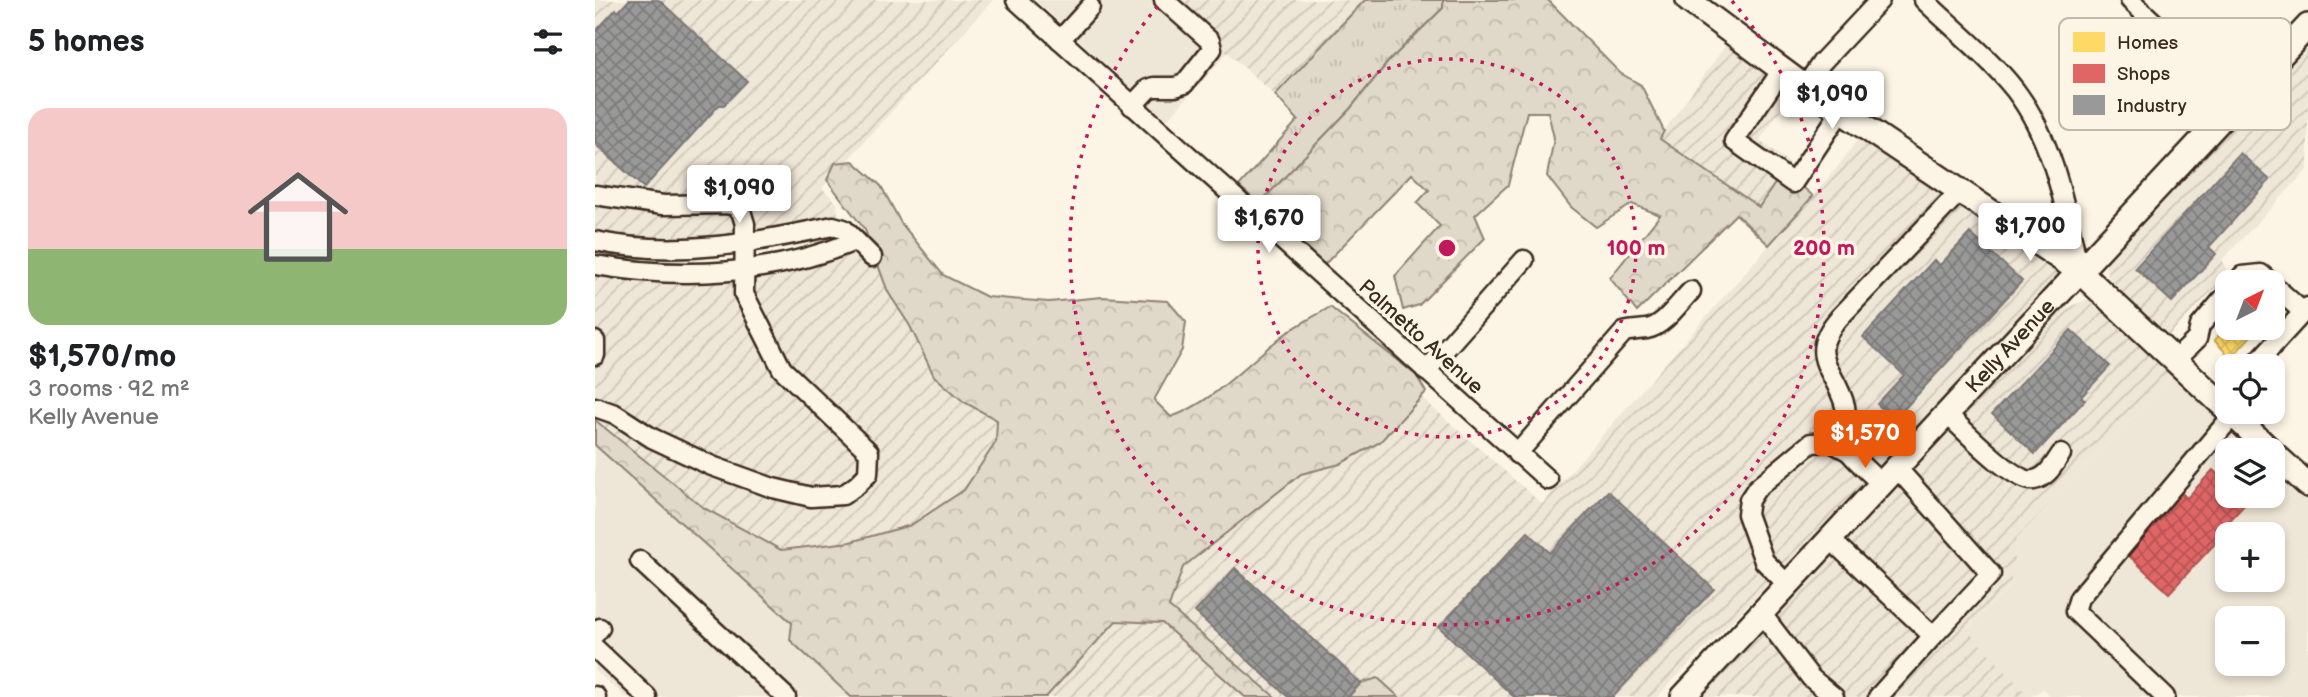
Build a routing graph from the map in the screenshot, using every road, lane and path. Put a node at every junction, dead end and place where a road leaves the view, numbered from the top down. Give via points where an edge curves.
1 (1016, 0) edge
2 (1164, 0) edge
3 (1688, 0) edge
4 (1880, 0) edge
5 (1924, 0) edge
6 (2130, 0) edge
7 (1082, 7) edge
8 (2149, 18) edge
9 (2308, 26) edge
10 (1060, 40) junction
11 (2291, 44) edge
12 (1782, 70) junction
13 (1805, 87) junction
14 (1132, 106) junction
15 (1841, 111) junction
16 (2211, 130) edge
17 (1960, 191) junction
18 (595, 195) edge
19 (595, 241) edge
20 (855, 241) junction
21 (744, 244) junction
22 (872, 257) dead end
23 (1524, 260) dead end
24 (595, 265) edge
25 (744, 270) junction
26 (2079, 271) junction
27 (1691, 291) dead end
28 (2285, 293) edge
29 (2215, 308) edge
30 (2306, 310) edge
31 (595, 341) edge
32 (2265, 354) edge
33 (595, 355) edge
34 (2175, 360) junction
35 (1426, 371) junction
36 (2215, 396) edge
37 (595, 407) edge
38 (1947, 414) junction
39 (2215, 422) edge
40 (2244, 424) edge
41 (2259, 438) edge
42 (1849, 451) junction
43 (1517, 454) junction
44 (2061, 454) dead end
45 (2285, 463) edge
46 (1889, 476) junction
47 (1548, 480) dead end
48 (2308, 485) edge
49 (1830, 540) junction
50 (640, 561) dead end
51 (1788, 584) junction
52 (1761, 613) junction
53 (1933, 636) junction
54 (595, 648) edge
55 (647, 697) edge
56 (786, 697) edge
57 (1683, 697) edge
58 (1834, 697) edge
59 (1878, 697) edge
60 (2165, 697) edge

1 - 10 street, Palmetto Avenue
2 - 14 street via 1210,41 1212,49 1184,84 1148,89
3 - 12 main road
4 - 13 street
5 - 26 street via 1998,70 2022,101 2049,158
6 - 8 street
7 - 10 street
9 - 11 main road, Kelly Avenue
10 - 14 street, Palmetto Avenue
12 - 13 main road
12 - 15 street via 1734,141 1793,183
13 - 15 main road
14 - 35 street, Palmetto Avenue
15 - 17 main road
16 - 26 main road, Kelly Avenue
17 - 26 main road
17 - 42 street via 1828,331 1824,358 1846,409 1844,442
18 - 21 street via 663,205 735,206 745,224
19 - 21 street via 697,249
20 - 21 street via 844,229 833,226
20 - 22 street
20 - 25 street via 824,254
21 - 25 street
23 - 35 street
24 - 25 street via 682,273
25 - 37 street via 744,294 782,369 869,452 868,474 857,485 843,495 811,497 773,488 712,466
26 - 34 main road
26 - 38 main road, Kelly Avenue
27 - 43 street via 1659,323 1624,332
28 - 30 street
29 - 34 street via 2200,326 2197,338
30 - 32 street
31 - 33 street
34 - 36 main road
35 - 43 street, Palmetto Avenue
38 - 44 street via 2024,481 2046,474
38 - 46 main road, Kelly Avenue
39 - 60 street via 2078,598 2075,611
40 - 41 main road
42 - 46 street
42 - 51 street via 1831,442 1811,443 1749,500 1747,514 1764,561
43 - 47 street, Palmetto Avenue
45 - 48 main road
46 - 49 main road, Kelly Avenue
46 - 53 street via 1991,574
49 - 51 main road, Kelly Avenue
49 - 53 street
50 - 56 street
51 - 52 main road, Kelly Avenue
52 - 57 main road, Kelly Avenue
52 - 58 street via 1811,678
53 - 59 street
54 - 55 street

